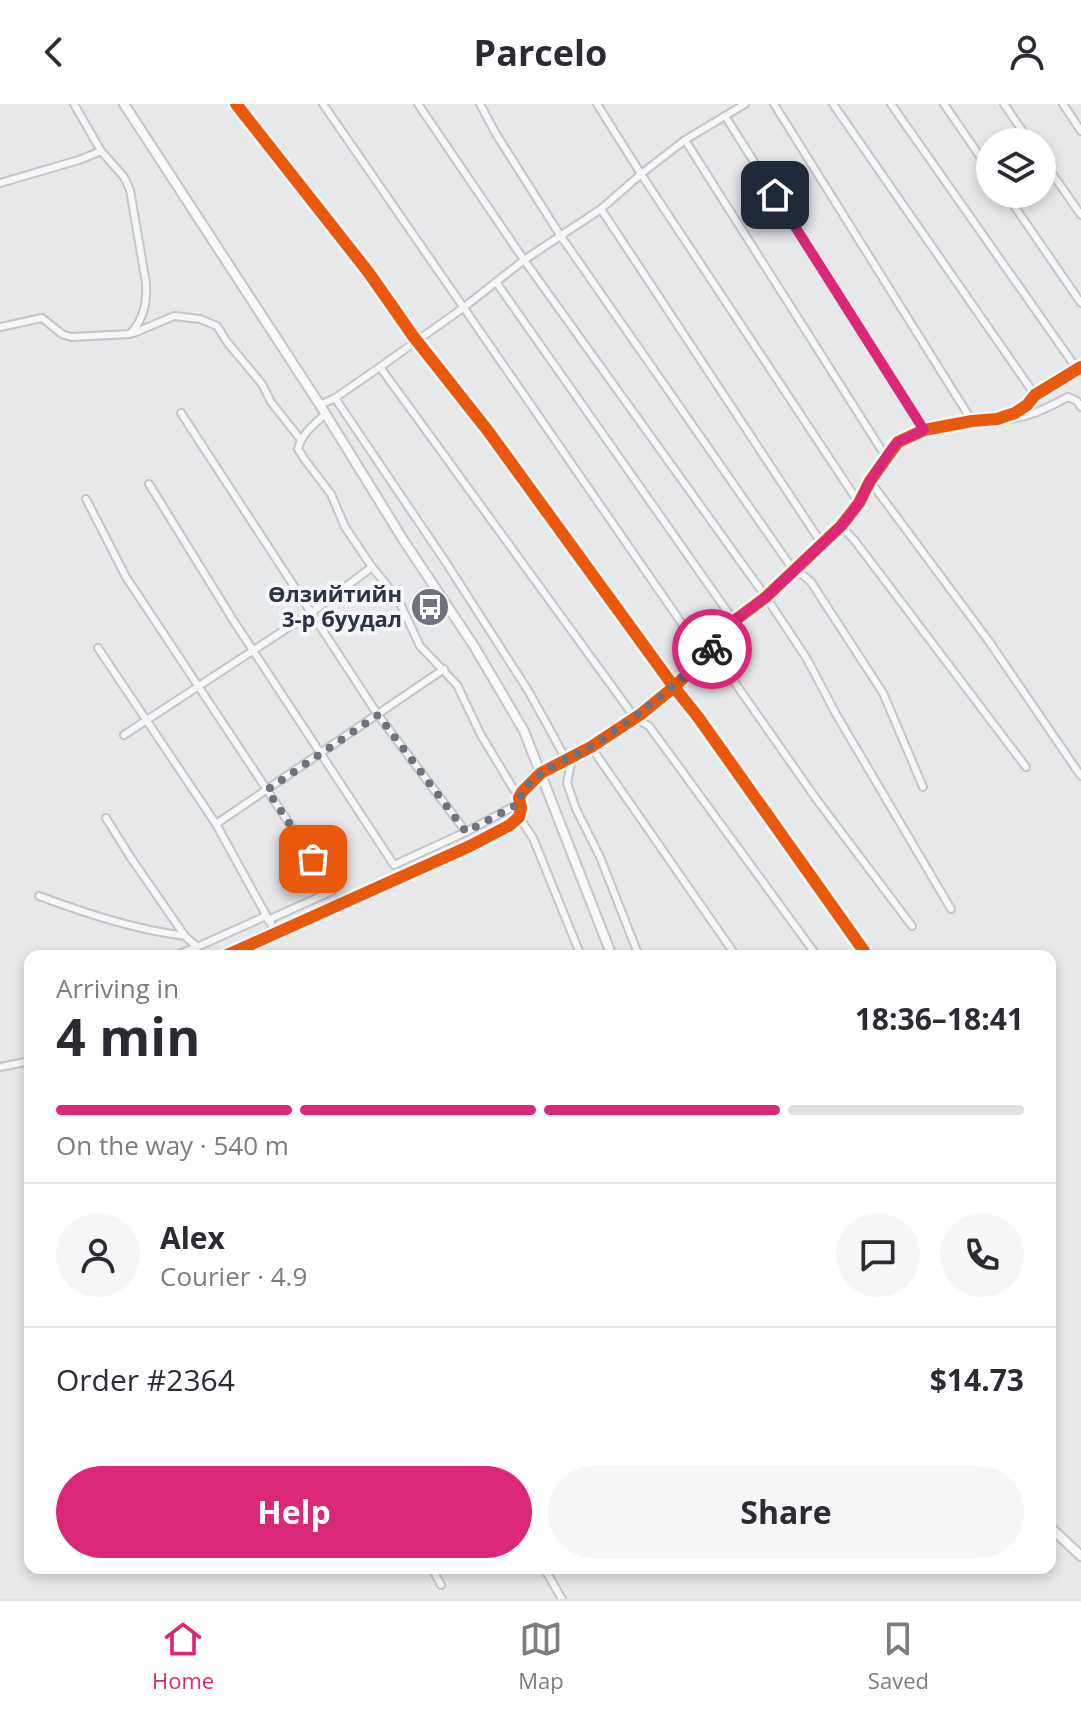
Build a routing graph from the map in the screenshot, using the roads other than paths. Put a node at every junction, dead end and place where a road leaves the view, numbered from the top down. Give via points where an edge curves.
1 (74, 104) edge
2 (124, 104) edge
3 (236, 104) edge
4 (323, 104) edge
5 (418, 104) edge
6 (480, 104) edge
7 (597, 104) edge
8 (745, 104) edge
9 (774, 104) edge
10 (833, 104) edge
11 (891, 104) edge
12 (944, 104) edge
13 (1004, 104) edge
14 (1063, 104) edge
15 (725, 116) junction
16 (1020, 128) edge
17 (1081, 131) edge
18 (685, 140) junction
19 (101, 151) junction
20 (976, 151) edge
21 (641, 174) junction
22 (1056, 179) edge
23 (0, 183) edge
24 (1016, 208) edge
25 (601, 209) junction
26 (1081, 215) edge
27 (560, 235) junction
28 (524, 260) junction
29 (496, 282) junction
30 (1081, 303) edge
31 (463, 308) junction
32 (0, 327) edge
33 (130, 334) junction
34 (417, 340) junction
35 (380, 367) junction
36 (1079, 368) edge
37 (1035, 395) junction
38 (335, 398) junction
39 (320, 405) junction
40 (1081, 407) edge
41 (181, 413) dead end
42 (325, 414) junction
43 (997, 419) junction
44 (972, 421) junction
45 (924, 430) junction
46 (301, 440) junction
47 (886, 457) junction
48 (870, 481) junction
49 (149, 484) dead end
50 (86, 499) dead end
51 (859, 503) junction
52 (841, 526) junction
53 (822, 544) junction
54 (372, 567) junction
55 (794, 571) junction
56 (766, 597) junction
57 (312, 612) junction
58 (734, 621) junction
59 (98, 648) dead end
60 (712, 650) junction
61 (254, 651) junction
62 (705, 657) junction
63 (444, 669) junction
64 (199, 687) junction
65 (674, 687) junction
66 (378, 715) junction
67 (635, 718) junction
68 (146, 722) junction
69 (124, 735) dead end
70 (591, 747) junction
71 (321, 754) junction
72 (569, 759) junction
73 (1026, 767) dead end
74 (541, 773) junction
75 (1081, 776) edge
76 (923, 787) dead end
77 (267, 790) junction
78 (520, 800) junction
79 (519, 817) junction
80 (106, 818) dead end
81 (216, 824) junction
82 (466, 832) junction
83 (39, 896) dead end
84 (951, 909) dead end
85 (267, 918) junction
86 (912, 926) dead end
87 (276, 933) junction
88 (185, 936) junction
89 (197, 947) junction
90 (189, 950) edge
91 (238, 950) edge
92 (579, 950) edge
93 (610, 950) edge
94 (637, 950) edge
95 (732, 950) edge
96 (813, 950) edge
97 (863, 950) edge
98 (24, 1062) edge
99 (0, 1067) edge
100 (1056, 1533) edge
101 (1081, 1556) edge
102 (435, 1574) edge
103 (547, 1574) edge
104 (441, 1585) dead end
105 (562, 1599) edge

1 - 19 street
2 - 39 main road
3 - 34 street
4 - 31 street
5 - 28 street
6 - 27 street
7 - 21 street
8 - 15 street
9 - 44 street
10 - 37 street
11 - 36 street
12 - 20 street
13 - 16 street
14 - 17 street
15 - 18 street
15 - 45 street
18 - 21 street
18 - 47 street
19 - 23 street
19 - 33 street via 124,177 135,214 147,297 139,324
21 - 25 street
21 - 51 street
22 - 26 street
24 - 30 street
25 - 27 street
25 - 53 street
27 - 28 street
27 - 55 street
28 - 29 street
28 - 56 street
29 - 31 street
29 - 58 street
31 - 34 street
31 - 62 street
32 - 33 street via 42,318 71,337
33 - 46 street via 174,316 217,326
34 - 35 street
34 - 65 street
35 - 38 street
35 - 67 street
36 - 37 street
37 - 43 street via 1015,413
38 - 39 street
38 - 72 street
39 - 42 main road
40 - 43 street via 1068,397 1043,410
41 - 57 street
42 - 46 street
42 - 74 main road via 474,646 524,731
43 - 44 street
44 - 45 street
45 - 47 street via 898,442
46 - 54 street via 298,449 331,494
47 - 48 street
48 - 51 street
48 - 75 street
49 - 61 street
50 - 64 street via 126,577
51 - 52 street
52 - 53 street
52 - 73 street
53 - 55 street
54 - 57 street
54 - 63 street via 398,599 420,646
55 - 56 street
55 - 76 street via 811,582 883,693
56 - 58 street
56 - 84 street
57 - 61 street
57 - 66 street
58 - 60 street
59 - 68 street
60 - 62 street
60 - 86 street
61 - 64 street
61 - 71 street
62 - 65 street
63 - 66 street
63 - 78 street
64 - 68 street
64 - 77 street
65 - 67 street
65 - 97 street
66 - 71 street
66 - 82 street
67 - 70 street
67 - 96 street via 649,726
68 - 69 street
68 - 81 street
70 - 72 street
70 - 95 street
71 - 77 street
71 - 82 street via 394,865
72 - 74 street
72 - 94 street via 567,783
74 - 78 street
74 - 93 main road
77 - 81 street
77 - 85 street via 332,891
78 - 79 street
78 - 82 street
79 - 87 street via 470,846
79 - 92 street via 533,838
80 - 88 street
81 - 85 street
83 - 88 street via 149,931
85 - 87 street
85 - 89 street
87 - 91 street
88 - 89 street
89 - 90 street
98 - 99 street
100 - 101 main road
102 - 104 street
103 - 105 street

